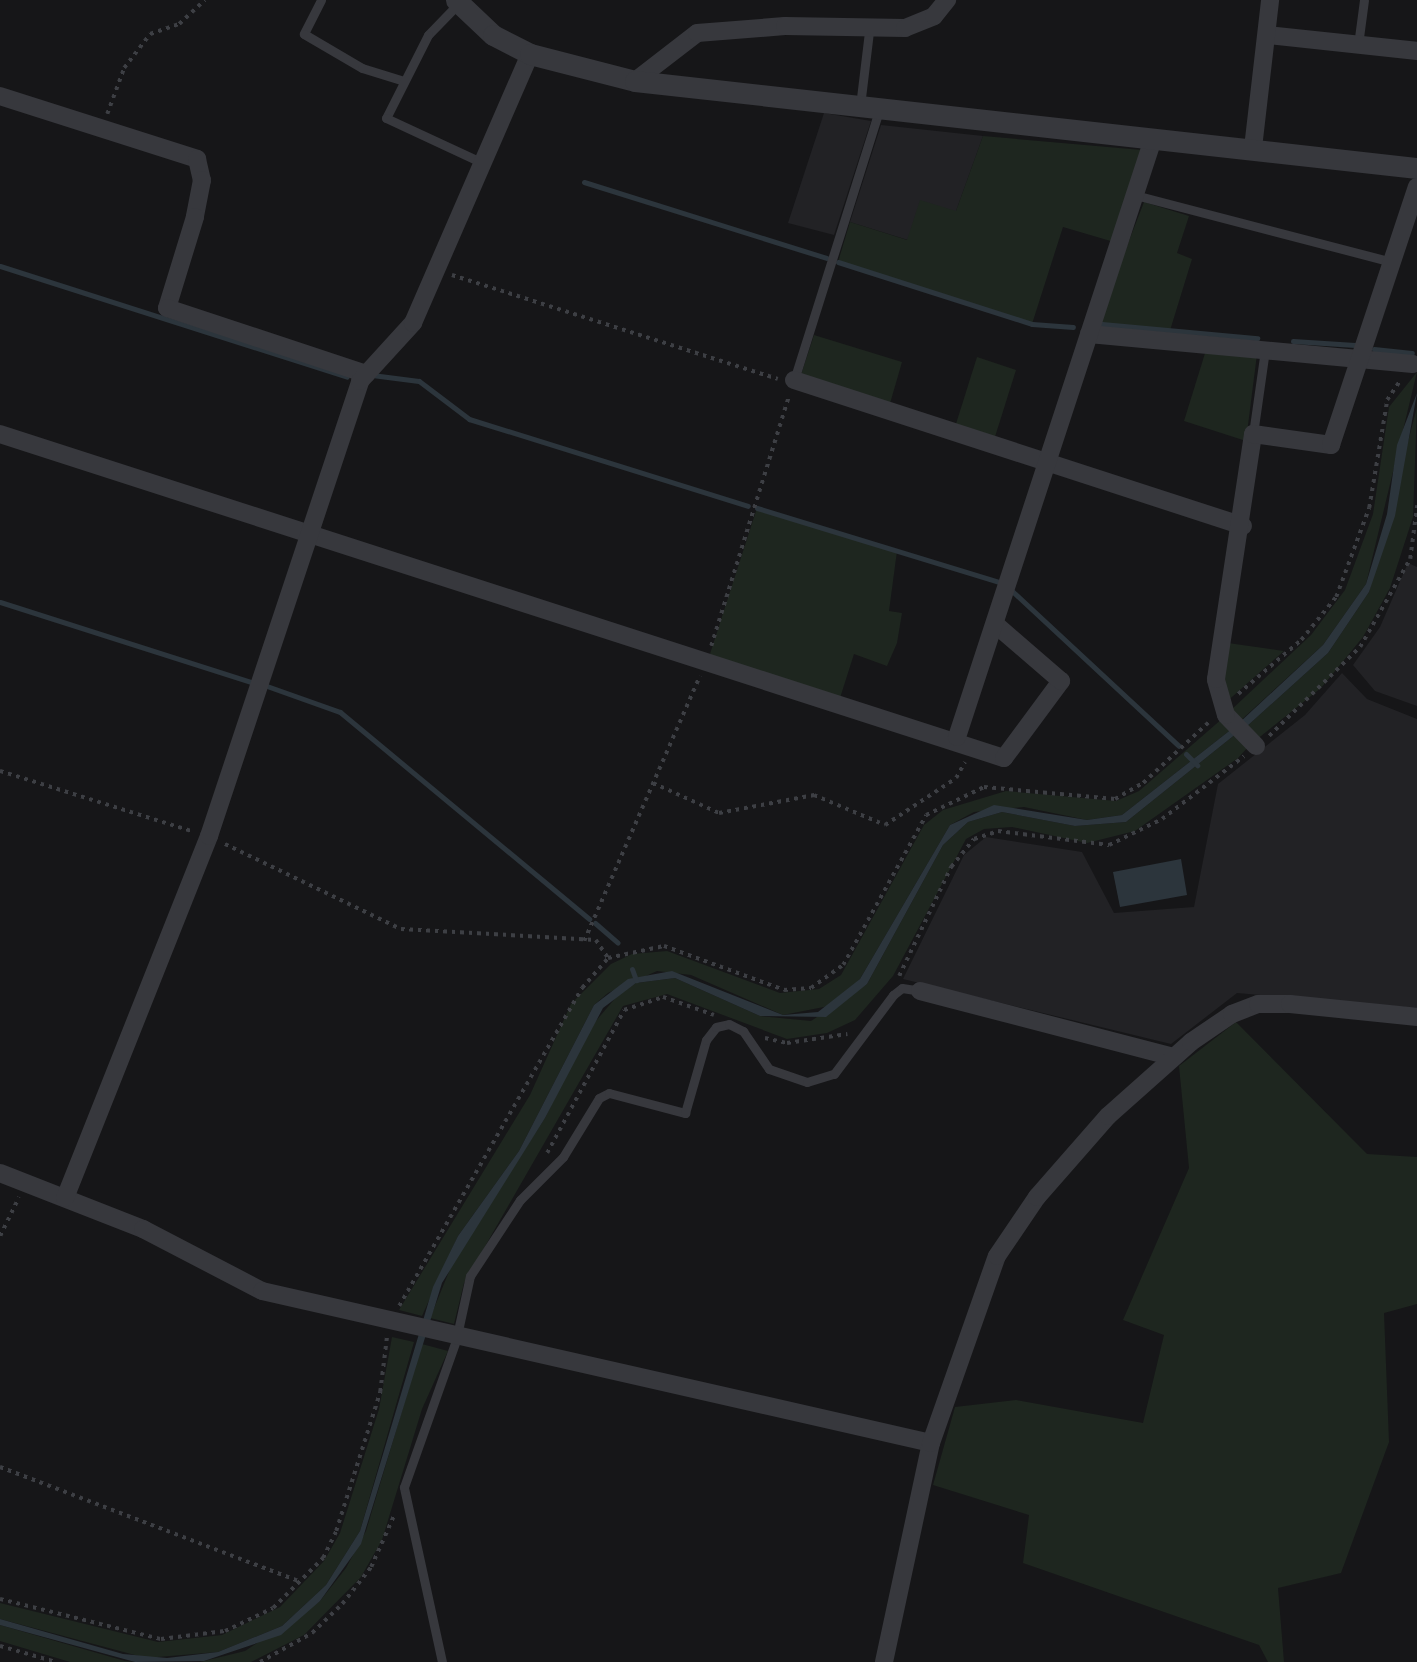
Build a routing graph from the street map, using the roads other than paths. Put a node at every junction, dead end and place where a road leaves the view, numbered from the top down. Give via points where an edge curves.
1 (321, 0) edge
2 (947, 0) edge
3 (1270, 0) edge
4 (1364, 0) edge
5 (457, 1) edge
6 (869, 32) junction
7 (1268, 35) junction
8 (1358, 45) junction
9 (1417, 51) edge
10 (530, 54) junction
11 (635, 80) junction
12 (404, 81) junction
13 (0, 96) edge
14 (869, 109) junction
15 (1153, 139) junction
16 (1253, 148) junction
17 (484, 163) junction
18 (1417, 168) edge
19 (1417, 187) edge
20 (1135, 195) junction
21 (1393, 262) junction
22 (1089, 334) junction
23 (1265, 350) junction
24 (1360, 356) junction
25 (1413, 364) road end
26 (366, 374) junction
27 (794, 380) joint
28 (0, 434) edge
29 (1253, 434) junction
30 (1047, 462) junction
31 (1242, 526) junction
32 (307, 531) junction
33 (995, 624) junction
34 (966, 741) junction
35 (1254, 745) road end
36 (920, 991) joint
37 (1417, 1017) edge
38 (1174, 1057) junction
39 (0, 1173) edge
40 (65, 1198) junction
41 (453, 1339) junction
42 (930, 1443) junction
43 (442, 1662) edge
44 (884, 1662) edge

1 - 12 lane via 304,34 362,68
2 - 6 street via 924,21
3 - 7 street
4 - 8 lane
5 - 10 street via 492,36
5 - 12 lane via 428,35
6 - 11 street via 827,26 710,30 684,38
6 - 14 lane
7 - 8 street
7 - 16 street
8 - 9 street
10 - 11 street
10 - 17 street
11 - 14 street
12 - 17 lane via 386,118
13 - 26 street via 197,159 201,180 195,217 167,308
14 - 15 street
14 - 27 lane
15 - 16 street
15 - 20 street
16 - 18 street
17 - 26 street via 413,323
19 - 21 street
20 - 21 lane
20 - 22 street
21 - 24 street
22 - 23 street
22 - 30 street
23 - 24 street
23 - 29 lane
24 - 25 street
24 - 29 street via 1331,445
26 - 32 street
27 - 30 street
28 - 32 street
29 - 31 street
30 - 31 street
30 - 33 street
31 - 35 street via 1216,678 1225,711
32 - 34 street
32 - 40 street via 209,836
33 - 34 street
33 - 34 street via 1061,681 1004,758
36 - 38 street
36 - 41 lane via 902,988 893,995 834,1074 798,1084 769,1069 743,1031 729,1024 716,1027 706,1040 685,1113 609,1093 599,1098 564,1157 520,1200 470,1276
37 - 38 street via 1258,1004
38 - 42 street via 1108,1116 1012,1229
39 - 40 street
40 - 41 street via 143,1229 262,1292
41 - 42 street
41 - 43 lane via 404,1487
42 - 44 street

